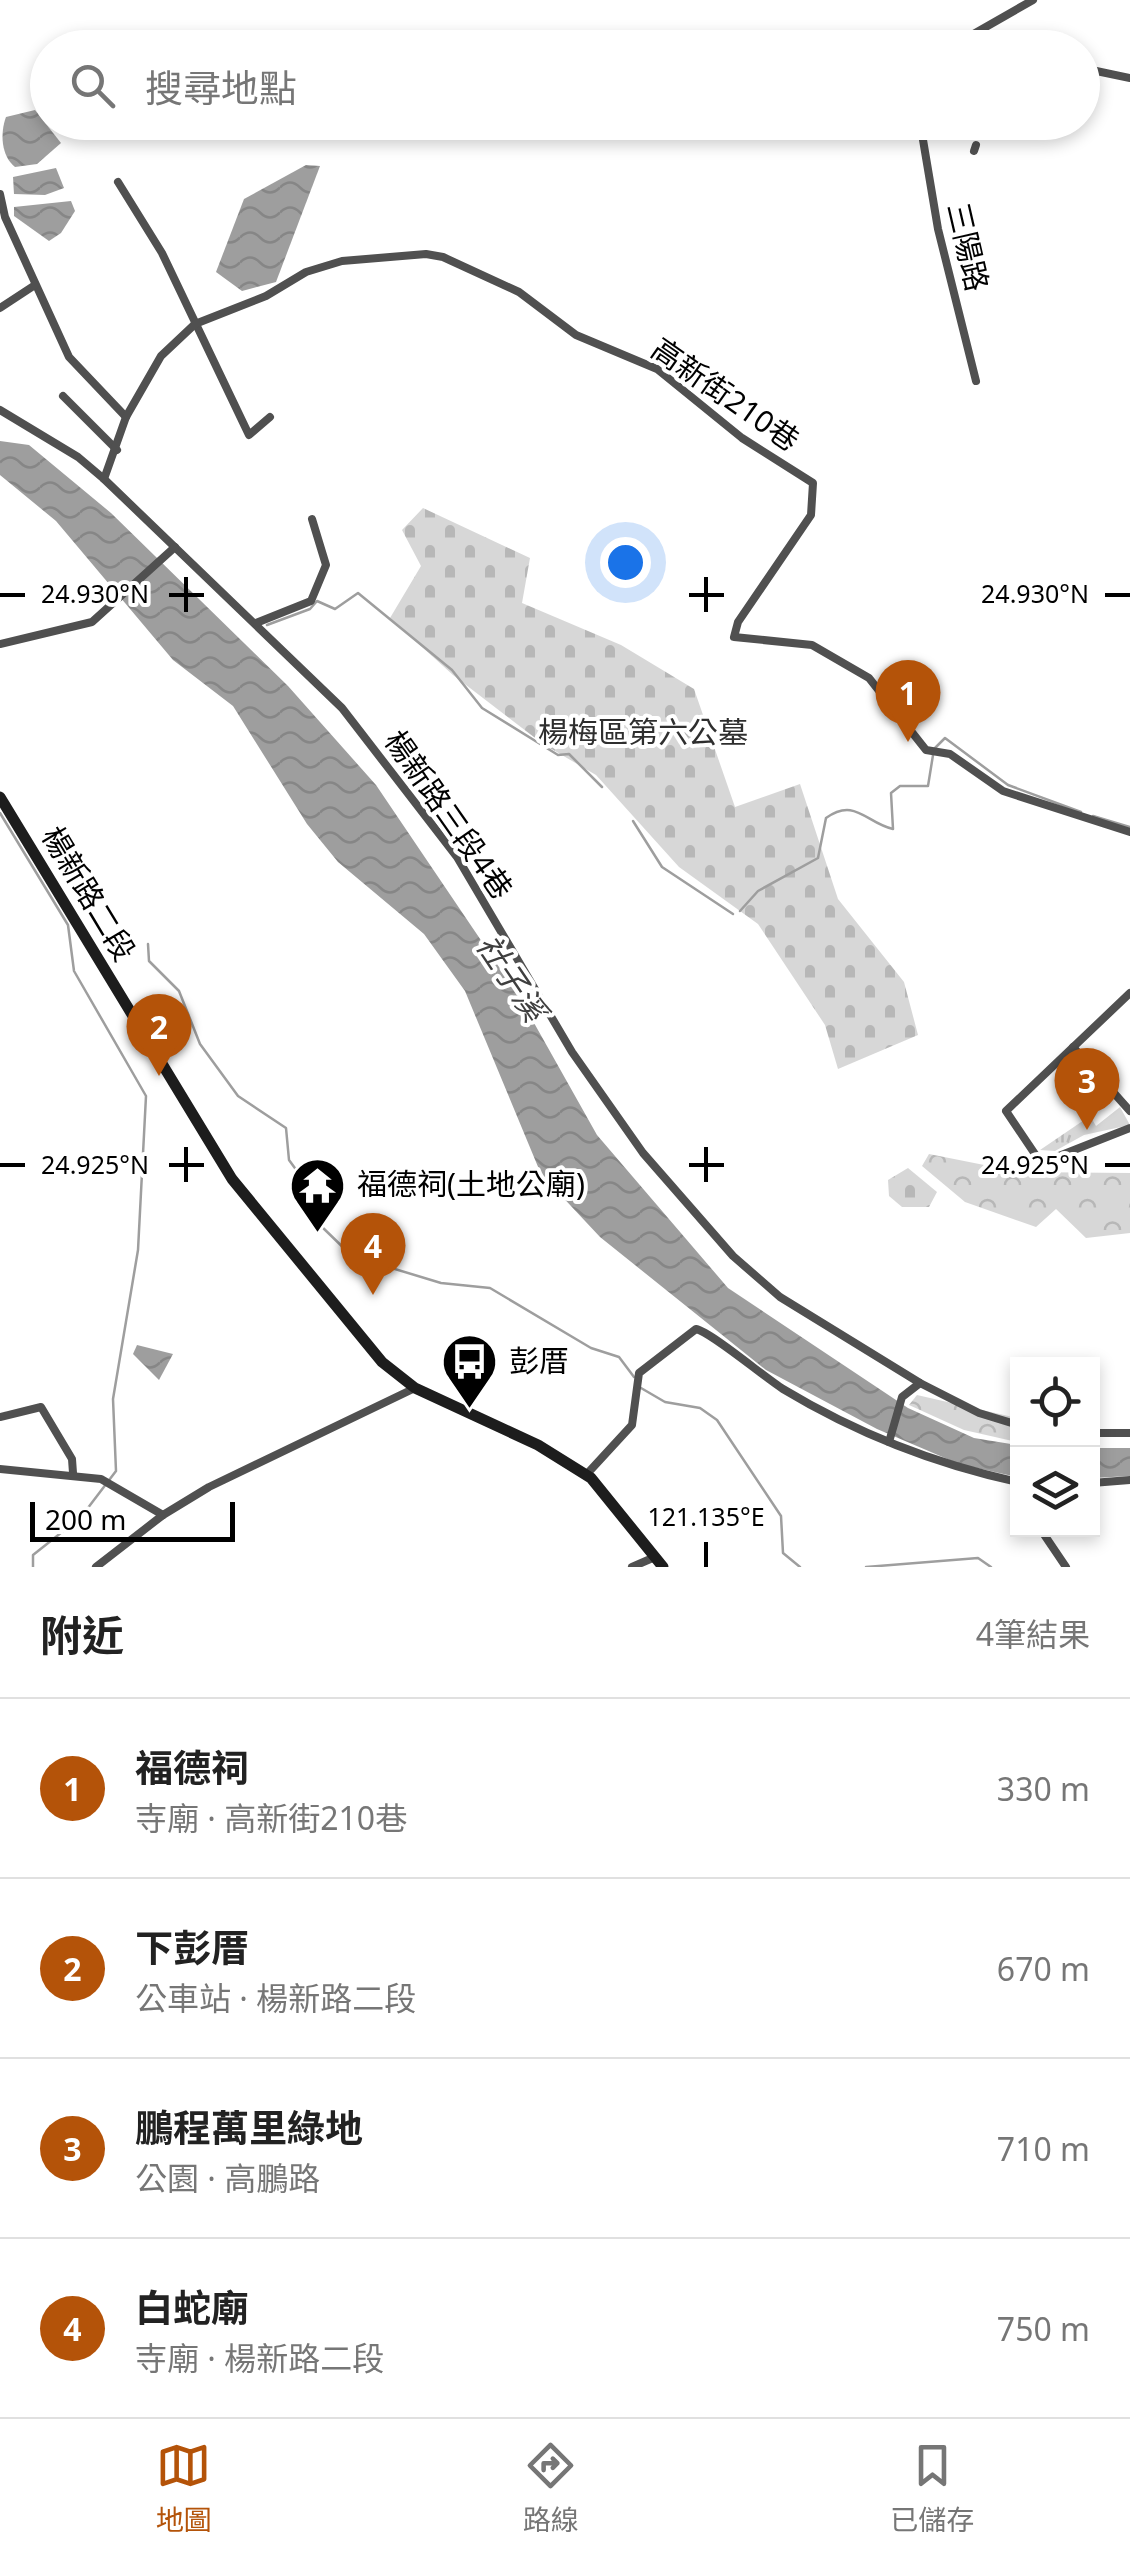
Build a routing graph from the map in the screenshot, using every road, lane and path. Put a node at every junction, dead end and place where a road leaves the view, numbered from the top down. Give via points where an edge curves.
1 (1034, 0) edge
2 (981, 30) edge
3 (1100, 72) edge
4 (1130, 78) edge
5 (923, 140) edge
6 (118, 182) dead end
7 (0, 194) edge
8 (36, 285) junction
9 (0, 308) edge
10 (195, 324) junction
11 (976, 381) dead end
12 (63, 396) dead end
13 (0, 410) edge
14 (270, 416) dead end
15 (126, 417) junction
16 (117, 450) junction
17 (104, 479) junction
18 (312, 520) dead end
19 (174, 547) junction
20 (256, 623) junction
21 (0, 644) edge
22 (0, 796) edge
23 (1130, 832) edge
24 (1128, 1000) edge
25 (1073, 1047) junction
26 (1130, 1111) edge
27 (1128, 1132) edge
28 (920, 1382) junction
29 (416, 1388) junction
30 (0, 1417) edge
31 (1010, 1423) edge
32 (1100, 1433) edge
33 (1130, 1433) edge
34 (889, 1440) junction
35 (0, 1469) edge
36 (73, 1473) junction
37 (586, 1475) junction
38 (1010, 1480) edge
39 (1130, 1480) edge
40 (1100, 1482) edge
41 (162, 1514) junction
42 (1046, 1537) edge
43 (659, 1562) edge
44 (96, 1567) edge
45 (632, 1567) edge
46 (1066, 1567) edge

1 - 2 street
3 - 4 street
5 - 11 street, 三陽路
6 - 10 street
7 - 8 street
8 - 9 street
8 - 15 street via 69,357
10 - 14 street via 249,434
10 - 15 street, 高新街210巷 via 161,356
10 - 23 street, 高新街210巷 via 342,261 433,254 519,292 576,335 657,369 742,438 813,482 811,516 734,636 812,645 870,678 926,750 950,754 1002,791
12 - 16 street
13 - 17 street, 楊新路三段4巷
15 - 16 street, 高新街210巷
16 - 17 street, 高新街210巷
17 - 19 street, 楊新路三段4巷
18 - 20 street via 326,564 311,601
19 - 20 street, 楊新路三段4巷
19 - 21 street via 92,622
20 - 28 street, 楊新路三段4巷 via 342,708 422,808 572,1052 684,1204 780,1297
22 - 29 main road, 楊新路二段 via 232,1180 382,1362
24 - 25 street
25 - 26 street
25 - 27 street via 1006,1111 1041,1162
28 - 31 street, 楊新路三段4巷
28 - 34 street via 902,1397
29 - 37 main road, 楊新路二段
29 - 41 street
30 - 36 street via 41,1408
32 - 33 street
34 - 37 street via 785,1390 702,1330 662,1350 638,1374 632,1425
34 - 38 street
35 - 36 street
36 - 41 street via 126,1490
37 - 43 main road, 楊新路二段 via 607,1492
39 - 40 street
41 - 44 street
42 - 46 street
43 - 45 street

